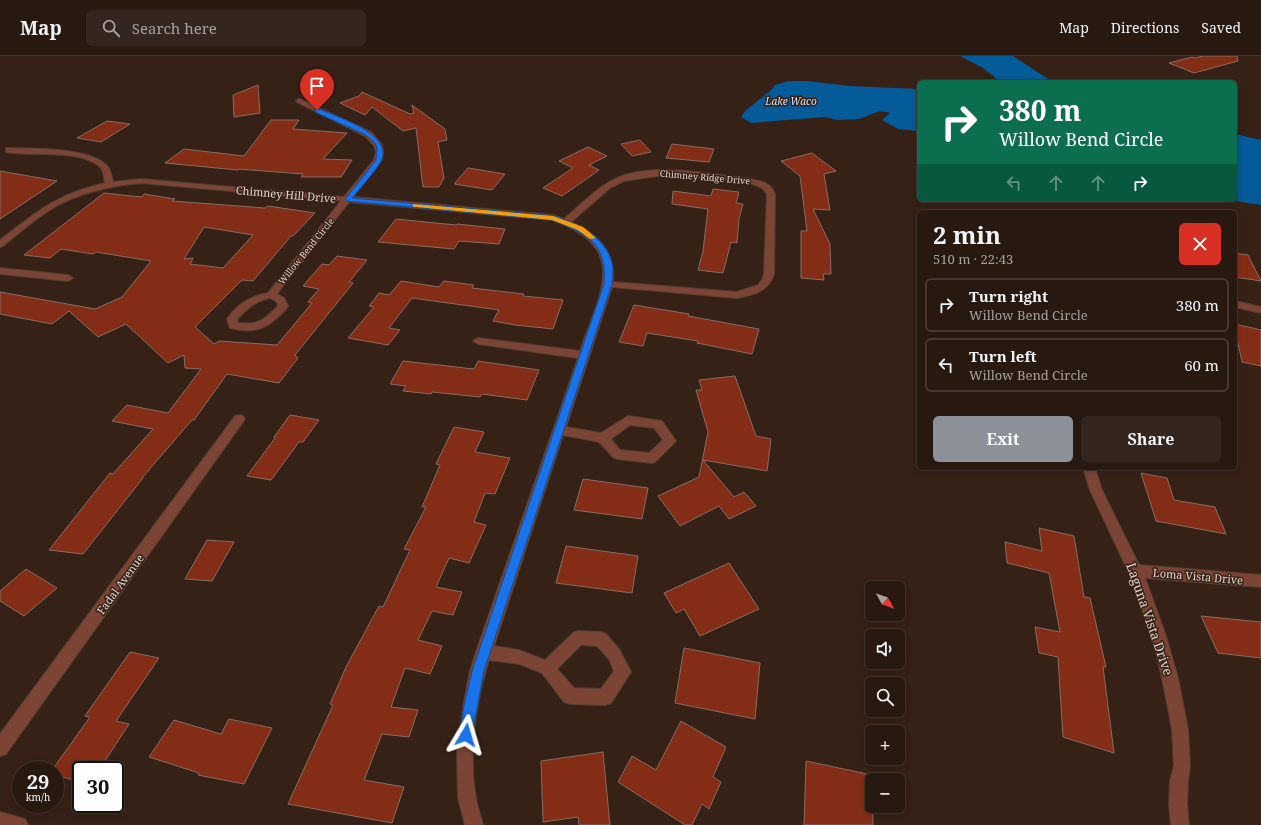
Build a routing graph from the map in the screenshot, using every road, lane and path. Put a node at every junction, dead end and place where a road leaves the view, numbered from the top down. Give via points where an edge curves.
1 (299, 101) dead end
2 (9, 150) dead end
3 (109, 185) junction
4 (348, 200) junction
5 (566, 222) junction
6 (0, 244) edge
7 (0, 271) edge
8 (68, 278) dead end
9 (608, 284) junction
10 (271, 295) junction
11 (1237, 304) edge
12 (1261, 310) edge
13 (478, 341) dead end
14 (583, 355) junction
15 (239, 419) dead end
16 (559, 430) junction
17 (603, 438) junction
18 (1089, 470) edge
19 (1135, 571) junction
20 (1261, 581) edge
21 (484, 652) junction
22 (547, 668) junction
23 (0, 748) edge
24 (0, 821) edge
25 (19, 825) edge
26 (474, 825) edge
27 (1180, 825) edge

1 - 4 street, Willow Bend Circle via 368,134 380,147 378,160
2 - 3 street via 63,153 84,157 106,168
3 - 4 street, Chimney Hill Drive via 158,182
3 - 6 street, Chimney Hill Drive via 79,193 50,206
4 - 5 street, Chimney Hill Drive via 553,218
4 - 10 street, Willow Bend Circle
5 - 9 street, Chimney Hill Drive via 580,229 600,246 607,258
5 - 9 street, Chimney Ridge Drive via 607,186 633,175 666,173 750,181 759,183 769,190 769,274 761,287 747,293 726,295
7 - 8 street
9 - 14 street, Chimney Hill Drive
10 - 10 street, Willow Bend Circle via 257,297 245,304 232,319 234,326 254,328 268,322 283,306 281,300
11 - 12 street
13 - 14 street
14 - 16 street, Chimney Hill Drive
15 - 23 street, Fadal Avenue
16 - 17 street
16 - 21 street, Chimney Hill Drive
17 - 17 street via 617,454 652,458 670,441 658,424 628,420
18 - 19 street, Laguna Vista Drive
19 - 20 street, Loma Vista Drive
19 - 27 street, Laguna Vista Drive via 1159,636 1180,729
21 - 22 street via 519,657
21 - 26 street, Chimney Hill Drive via 469,711 465,747 467,798
22 - 22 street via 578,638 585,638 601,639 614,654 623,672 605,697 570,696
24 - 25 street

